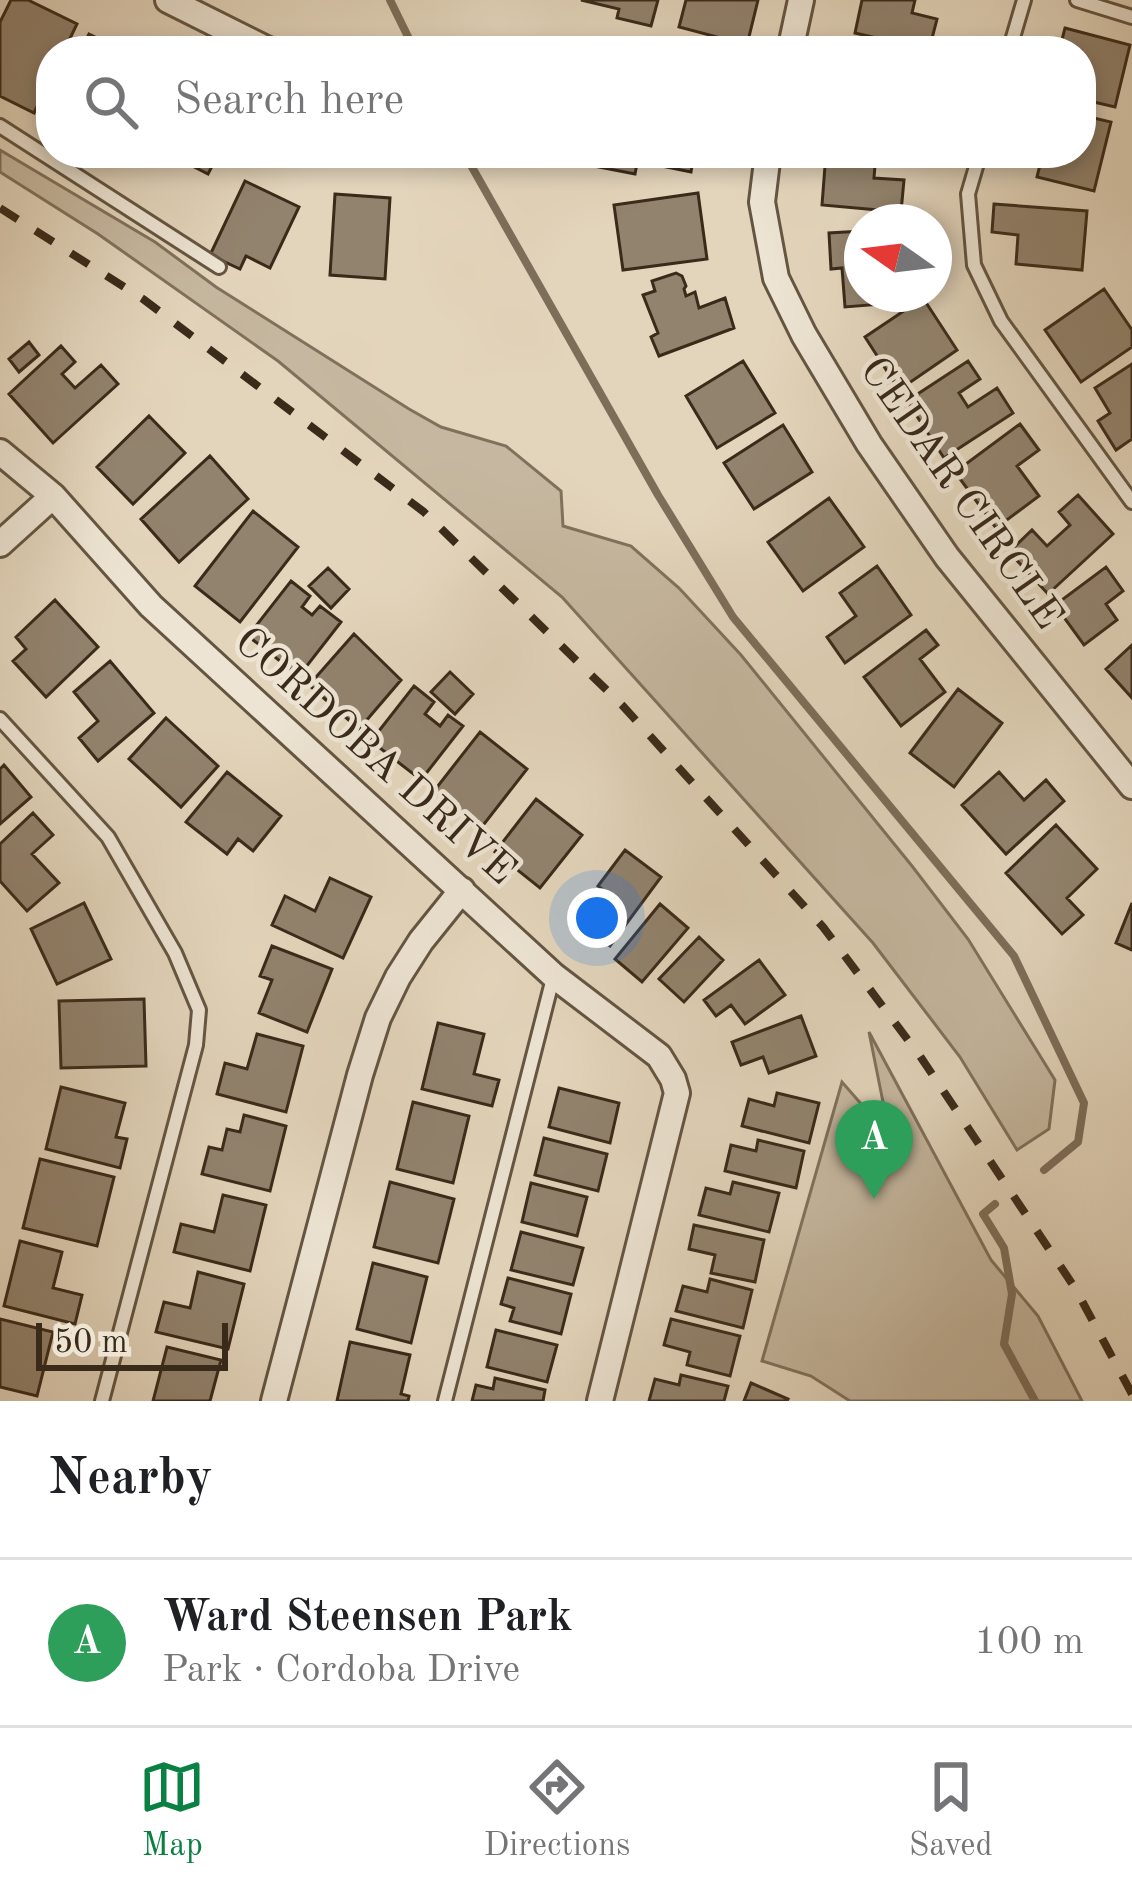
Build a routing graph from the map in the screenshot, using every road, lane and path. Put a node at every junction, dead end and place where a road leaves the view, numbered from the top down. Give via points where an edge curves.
1 (168, 0) edge
2 (801, 0) edge
3 (1024, 0) edge
4 (1077, 0) edge
5 (1132, 17) edge
6 (240, 36) edge
7 (793, 36) edge
8 (1013, 36) edge
9 (0, 126) edge
10 (36, 149) edge
11 (65, 168) edge
12 (766, 168) edge
13 (976, 168) edge
14 (219, 267) dead end
15 (0, 452) edge
16 (53, 496) junction
17 (1132, 502) edge
18 (0, 544) edge
19 (0, 719) edge
20 (1132, 786) edge
21 (462, 890) junction
22 (554, 976) junction
23 (102, 1401) edge
24 (274, 1401) edge
25 (445, 1401) edge
26 (600, 1401) edge

1 - 6 street
2 - 7 street
3 - 8 lane
4 - 5 lane
9 - 10 lane
11 - 14 lane
12 - 20 street, CEDAR CIRCLE via 762,202 776,278 804,335 946,556
13 - 17 lane via 968,194 980,279 1001,321
15 - 16 street, CORDOBA DRIVE
16 - 18 street
16 - 21 street, CORDOBA DRIVE via 151,606
19 - 23 lane via 108,837 199,1010
21 - 22 street, CORDOBA DRIVE
21 - 24 street via 422,940 378,1018
22 - 25 lane
22 - 26 street, CORDOBA DRIVE via 659,1056 676,1093

